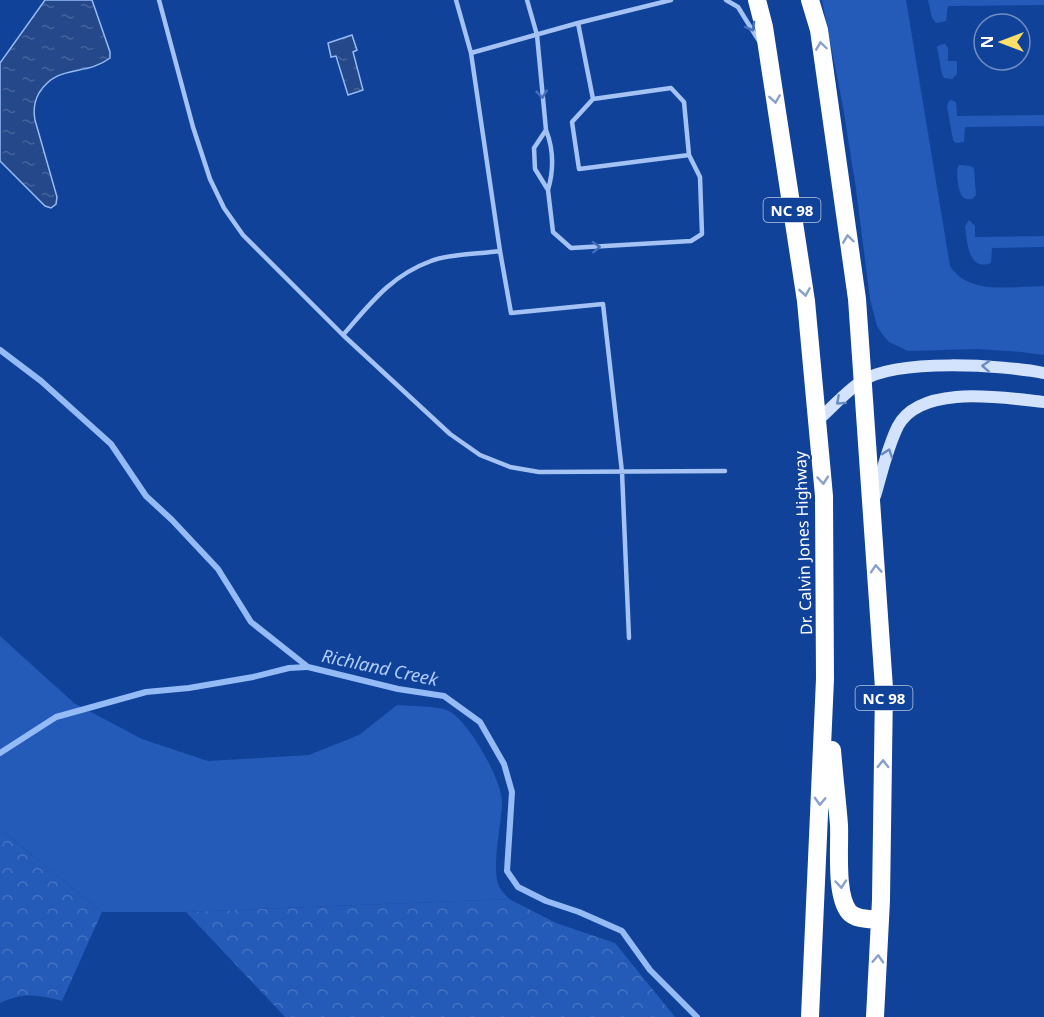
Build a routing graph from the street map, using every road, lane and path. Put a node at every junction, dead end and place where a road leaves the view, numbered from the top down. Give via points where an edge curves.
1 (159, 0) edge
2 (456, 0) edge
3 (527, 0) edge
4 (671, 0) edge
5 (726, 0) edge
6 (757, 0) edge
7 (810, 0) edge
8 (578, 23) junction
9 (537, 35) junction
10 (471, 53) junction
11 (769, 60) junction
12 (593, 99) junction
13 (546, 130) junction
14 (689, 155) junction
15 (548, 190) junction
16 (500, 251) junction
17 (343, 335) junction
18 (1044, 374) edge
19 (862, 380) junction
20 (1044, 402) edge
21 (817, 421) junction
22 (725, 471) dead end
23 (621, 472) junction
24 (872, 509) junction
25 (629, 638) dead end
26 (825, 679) junction
27 (880, 920) junction
28 (810, 1017) edge
29 (875, 1017) edge

1 - 17 lane via 193,127 224,208 243,235
2 - 10 lane
3 - 9 lane
4 - 8 lane
5 -> 11 lane via 745,16
6 - 11 highway, Dr. Calvin Jones Highway / NC 98
19 -> 7 highway, NC 98 via 857,299 819,30
8 - 9 lane
8 - 12 lane
9 - 10 lane
9 -> 13 lane
10 - 16 lane
11 -> 21 highway, Dr. Calvin Jones Highway / NC 98 via 806,301
12 - 14 lane via 671,88 684,102
12 - 14 lane via 572,122 579,169
13 - 15 lane via 553,172
13 - 15 lane via 534,148 535,170
15 -> 14 lane via 553,232 571,248 691,241 702,234 700,177
16 - 17 lane via 432,260 410,271 386,286
16 - 23 lane via 511,313 603,304
17 - 23 lane via 450,434 480,455 539,472
18 -> 19 street via 1023,369 938,366 890,370
19 -> 21 street
19 - 24 highway, NC 98
24 -> 20 street via 887,452 899,424 914,409 935,400 960,397
21 -> 26 highway, Dr. Calvin Jones Highway / NC 98 via 824,496
22 - 23 lane
23 - 25 lane
27 -> 24 highway, NC 98 via 884,688
26 -> 27 highway via 844,901 853,916
26 -> 28 highway, Dr. Calvin Jones Highway / NC 98
29 -> 27 highway, NC 98

